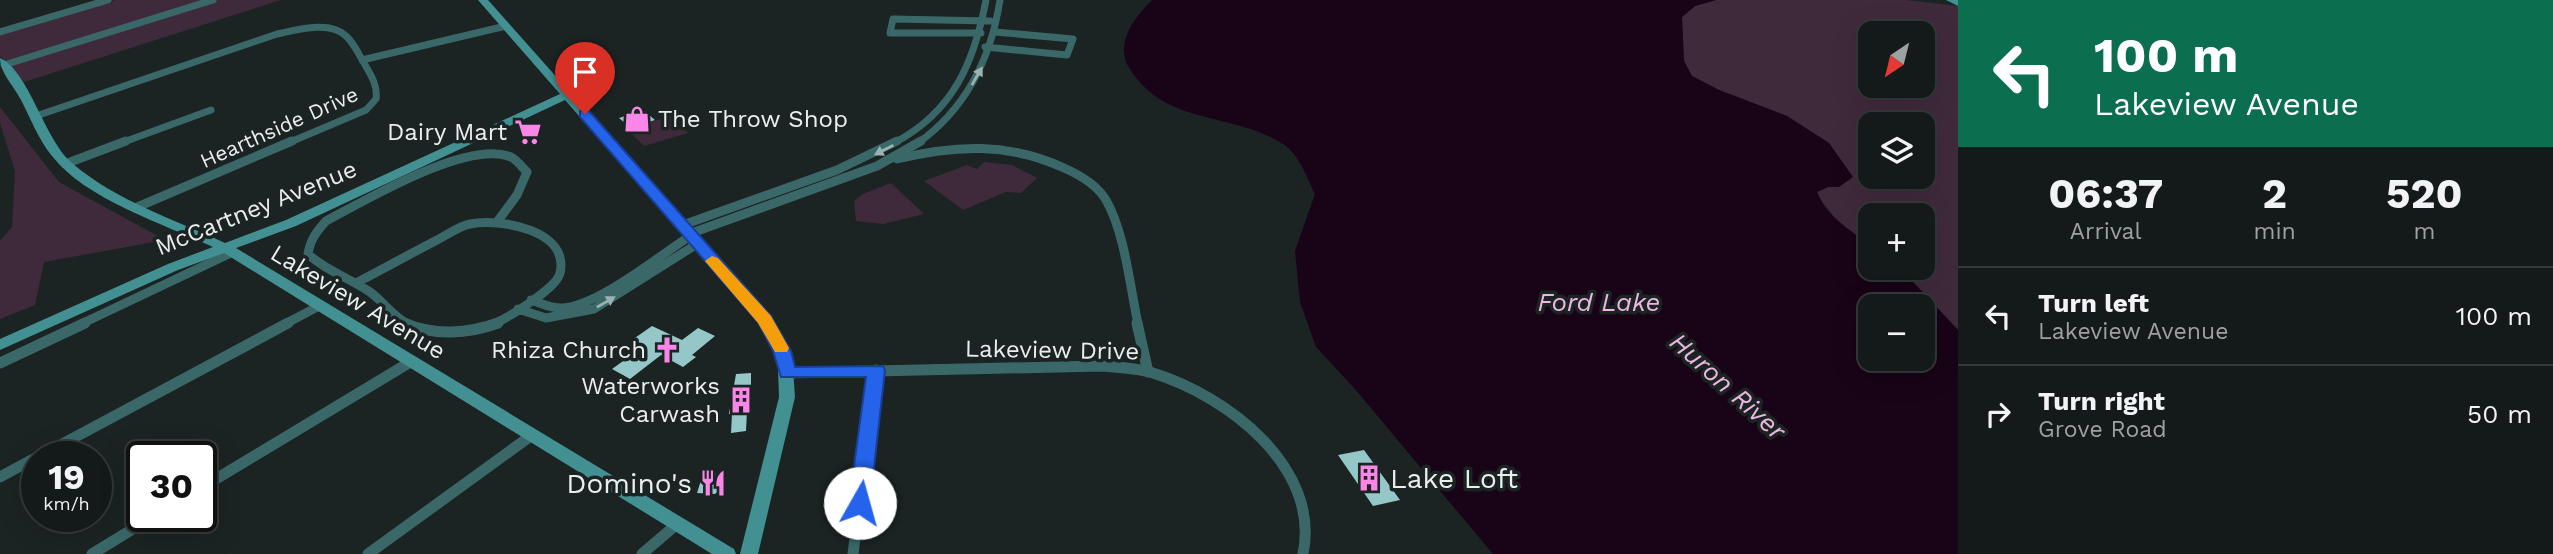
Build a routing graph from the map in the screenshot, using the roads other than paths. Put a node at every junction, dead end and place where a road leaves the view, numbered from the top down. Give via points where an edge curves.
1 (108, 0) edge
2 (213, 0) edge
3 (483, 0) edge
4 (986, 0) edge
5 (1000, 0) edge
6 (1951, 0) edge
7 (1958, 3) edge
8 (984, 20) junction
9 (998, 22) junction
10 (506, 26) junction
11 (0, 32) edge
12 (995, 32) junction
13 (981, 33) junction
14 (978, 46) junction
15 (991, 48) junction
16 (362, 60) junction
17 (2, 63) edge
18 (568, 95) junction
19 (948, 98) junction
20 (962, 100) junction
21 (211, 110) dead end
22 (36, 116) junction
23 (908, 136) junction
24 (924, 139) junction
25 (887, 162) junction
26 (65, 164) junction
27 (849, 167) junction
28 (858, 173) junction
29 (787, 189) junction
30 (812, 190) junction
31 (794, 196) junction
32 (135, 208) junction
33 (729, 208) junction
34 (736, 217) junction
35 (497, 222) junction
36 (689, 235) junction
37 (230, 250) junction
38 (356, 283) junction
39 (531, 300) junction
40 (321, 305) junction
41 (518, 309) junction
42 (0, 345) edge
43 (412, 361) junction
44 (0, 363) edge
45 (876, 370) junction
46 (1148, 372) junction
47 (788, 373) junction
48 (532, 435) junction
49 (67, 441) edge
50 (21, 466) edge
51 (0, 477) edge
52 (217, 478) edge
53 (677, 524) junction
54 (128, 532) edge
55 (92, 554) edge
56 (368, 554) edge
57 (642, 554) edge
58 (727, 554) edge
59 (749, 554) edge
60 (853, 554) edge
61 (1303, 554) edge

1 - 11 street
2 - 17 street
3 - 10 street
4 - 8 street
5 - 9 street
6 - 7 street
8 - 9 street
8 - 13 street
8 - 13 street via 893,19 890,33
9 - 12 street
10 - 16 street
10 - 18 street
12 - 15 street
12 - 15 street via 1073,39 1067,55
13 - 14 street
14 - 15 street
14 - 19 street
20 -> 15 street
16 - 22 street, Hearthside Drive via 340,31 290,31
16 - 32 street, Hearthside Drive via 378,94 366,110
17 - 22 street, Lakeview Avenue via 25,92
18 - 36 street
18 - 37 street, McCartney Avenue
19 - 20 street
19 - 23 street
20 - 24 street
21 - 26 street
22 - 26 street, Lakeview Avenue via 49,147
23 - 24 street
23 -> 27 street
24 - 25 street
25 - 28 street
25 - 46 street via 950,147 992,146 1028,153 1082,177 1103,196 1116,230
26 - 32 street, Lakeview Avenue via 87,182
27 - 28 street
27 - 29 street
28 - 30 street
29 - 31 street
29 - 33 street
30 - 31 street
30 - 34 street via 749,218
31 - 34 street
32 - 37 street, Lakeview Avenue
33 - 34 street
33 - 36 street
34 - 36 street
35 - 38 street via 481,220 453,230
35 - 38 street via 527,173 523,164 492,153 444,164 326,221 314,234 310,257
35 - 39 street via 542,236 561,256 560,275
36 - 39 street via 578,305 555,307
41 -> 36 street via 546,318 594,309
36 - 47 street via 765,320 779,343
37 - 40 street, Lakeview Avenue
37 - 42 street, McCartney Avenue via 119,289
37 - 44 street
38 - 41 street via 376,296 395,318 440,331 496,323
39 - 41 street
40 - 43 street, Lakeview Avenue
40 - 49 street
43 - 48 street, Lakeview Avenue
43 - 52 street
45 - 46 street, Lakeview Drive via 1069,367
45 - 47 street
45 - 60 street
46 - 61 street, Lakeview Drive via 1218,402 1255,430 1296,480 1308,520
47 - 59 street via 787,397
48 - 53 street, Lakeview Avenue
48 - 56 street
50 - 51 street
53 - 57 street
53 - 58 street, Lakeview Avenue
54 - 55 street

